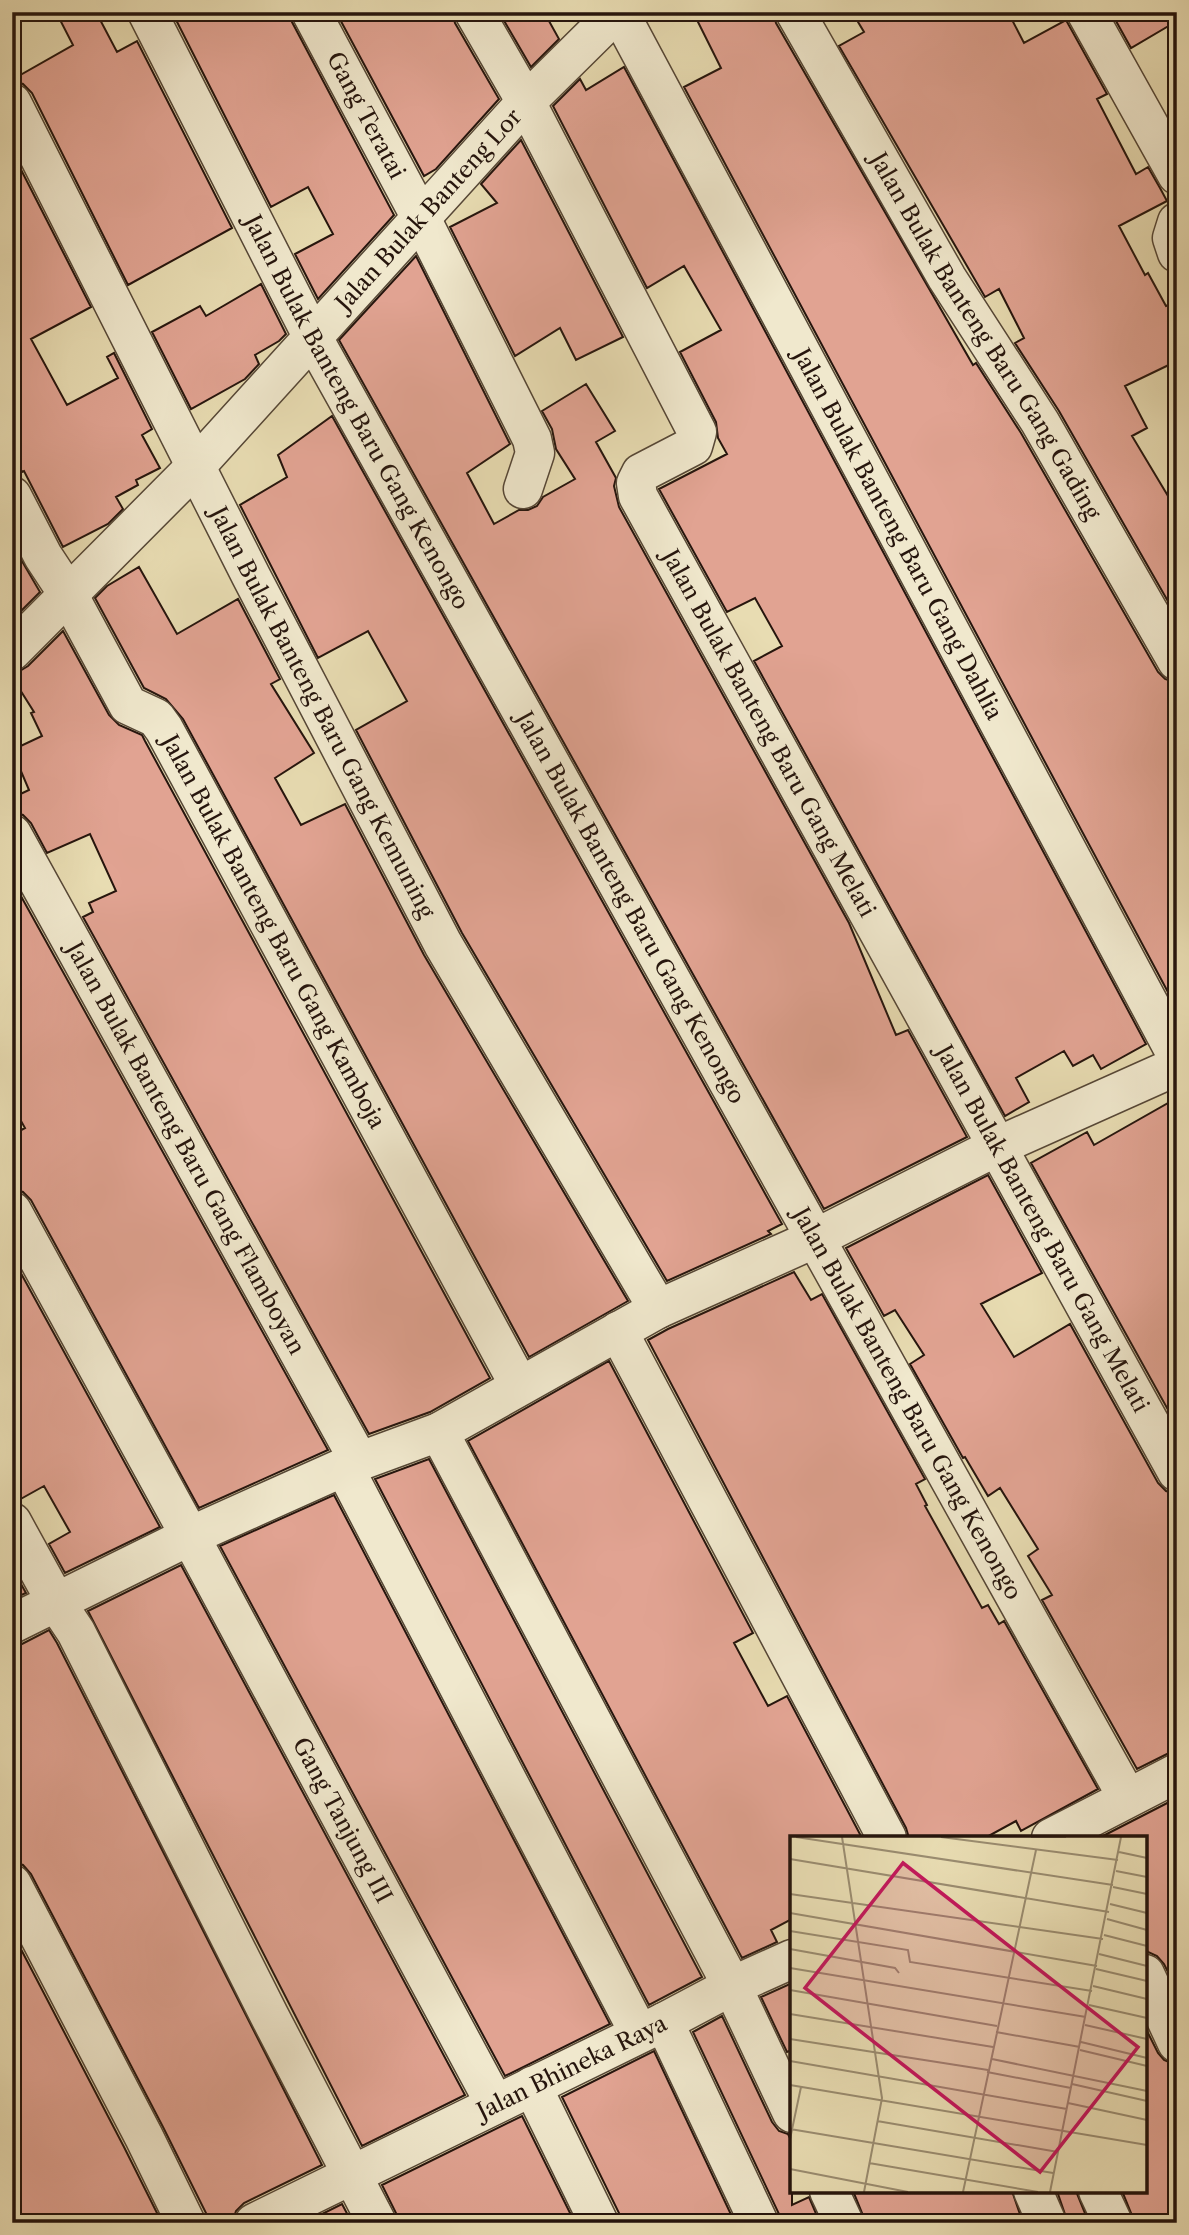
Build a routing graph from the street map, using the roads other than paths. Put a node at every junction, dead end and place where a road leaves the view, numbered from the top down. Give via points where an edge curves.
1 (147, 12) edge
2 (311, 12) edge
3 (474, 12) edge
4 (618, 12) edge
5 (795, 12) edge
6 (1086, 12) edge
7 (526, 102) junction
8 (12, 103) edge
9 (1177, 175) edge
10 (421, 218) junction
11 (1177, 222) edge
12 (1177, 253) edge
13 (312, 336) junction
14 (196, 466) junction
15 (523, 489) dead end
16 (12, 496) edge
17 (68, 594) junction
18 (12, 651) edge
19 (1177, 661) edge
20 (12, 834) edge
21 (1177, 1056) edge
22 (1177, 1066) edge
23 (998, 1146) junction
24 (12, 1211) edge
25 (814, 1239) junction
26 (658, 1309) junction
27 (618, 1331) junction
28 (519, 1385) junction
29 (439, 1432) junction
30 (351, 1464) junction
31 (1177, 1472) edge
32 (12, 1522) edge
33 (190, 1536) junction
34 (65, 1614) junction
35 (12, 1623) edge
36 (1177, 1773) edge
37 (1127, 1797) junction
38 (1070, 1833) edge
39 (886, 1836) edge
40 (12, 1884) edge
41 (790, 1960) edge
42 (1147, 1978) edge
43 (732, 1986) junction
44 (651, 2027) junction
45 (1177, 2043) edge
46 (532, 2085) junction
47 (495, 2104) junction
48 (790, 2109) edge
49 (352, 2175) junction
50 (830, 2193) edge
51 (1034, 2193) edge
52 (1099, 2193) edge
53 (186, 2223) edge
54 (254, 2223) edge
55 (377, 2223) edge
56 (599, 2223) edge
57 (759, 2223) edge
58 (844, 2223) edge
59 (1047, 2223) edge
60 (1112, 2223) edge

1 - 13 street, Jalan Bulak Banteng Baru Gang Kenongo
2 - 10 street, Gang Teratai
3 - 7 street, Jalan Bulak Banteng Baru Gang Melati
4 - 7 street, Jalan Bulak Banteng Lor
4 - 21 street, Jalan Bulak Banteng Baru Gang Dahlia
5 - 19 street, Jalan Bulak Banteng Baru Gang Gading via 947,278 1040,422
6 - 9 street
7 - 10 street, Jalan Bulak Banteng Lor
7 - 23 street, Jalan Bulak Banteng Baru Gang Melati via 697,432 693,446 641,473 636,482 638,496
8 - 14 street, Jalan Bulak Banteng Baru Gang Kemuning
10 - 13 street, Jalan Bulak Banteng Lor
10 - 15 street, Gang Teratai via 532,439 535,453
11 - 12 street via 1172,238
13 - 14 street, Jalan Bulak Banteng Lor
13 - 25 street, Jalan Bulak Banteng Baru Gang Kenongo
14 - 17 street, Jalan Bulak Banteng Lor
14 - 26 street, Jalan Bulak Banteng Baru Gang Kemuning via 443,944
16 - 17 street, Jalan Bulak Banteng Baru Gang Kamboja
17 - 18 street, Jalan Bulak Banteng Lor
17 - 28 street, Jalan Bulak Banteng Baru Gang Kamboja via 128,705 156,718 164,729
20 - 30 street, Jalan Bulak Banteng Baru Gang Flamboyan
22 - 23 street
23 - 25 street
23 - 31 street, Jalan Bulak Banteng Baru Gang Melati
24 - 33 street, Gang Tanjung III
25 - 26 street
25 - 37 street, Jalan Bulak Banteng Baru Gang Kenongo
26 - 27 street
27 - 28 street
27 - 39 street
28 - 29 street
29 - 30 street
29 - 43 street
30 - 33 street
30 - 44 street, Jalan Bulak Banteng Baru Gang Flamboyan
32 - 34 street
33 - 34 street
33 - 47 street, Gang Tanjung III
34 - 35 street
34 - 49 street
36 - 37 street
37 - 38 street
40 - 53 street
41 - 43 street, Jalan Bhineka Raya
42 - 45 street
43 - 44 street, Jalan Bhineka Raya
43 - 48 street
44 - 46 street, Jalan Bhineka Raya
44 - 57 street, Jalan Bulak Banteng Baru Gang Flamboyan
46 - 47 street, Jalan Bhineka Raya
46 - 56 street
47 - 49 street, Jalan Bhineka Raya
49 - 54 street, Jalan Bhineka Raya
49 - 55 street
50 - 58 street
51 - 59 street
52 - 60 street

